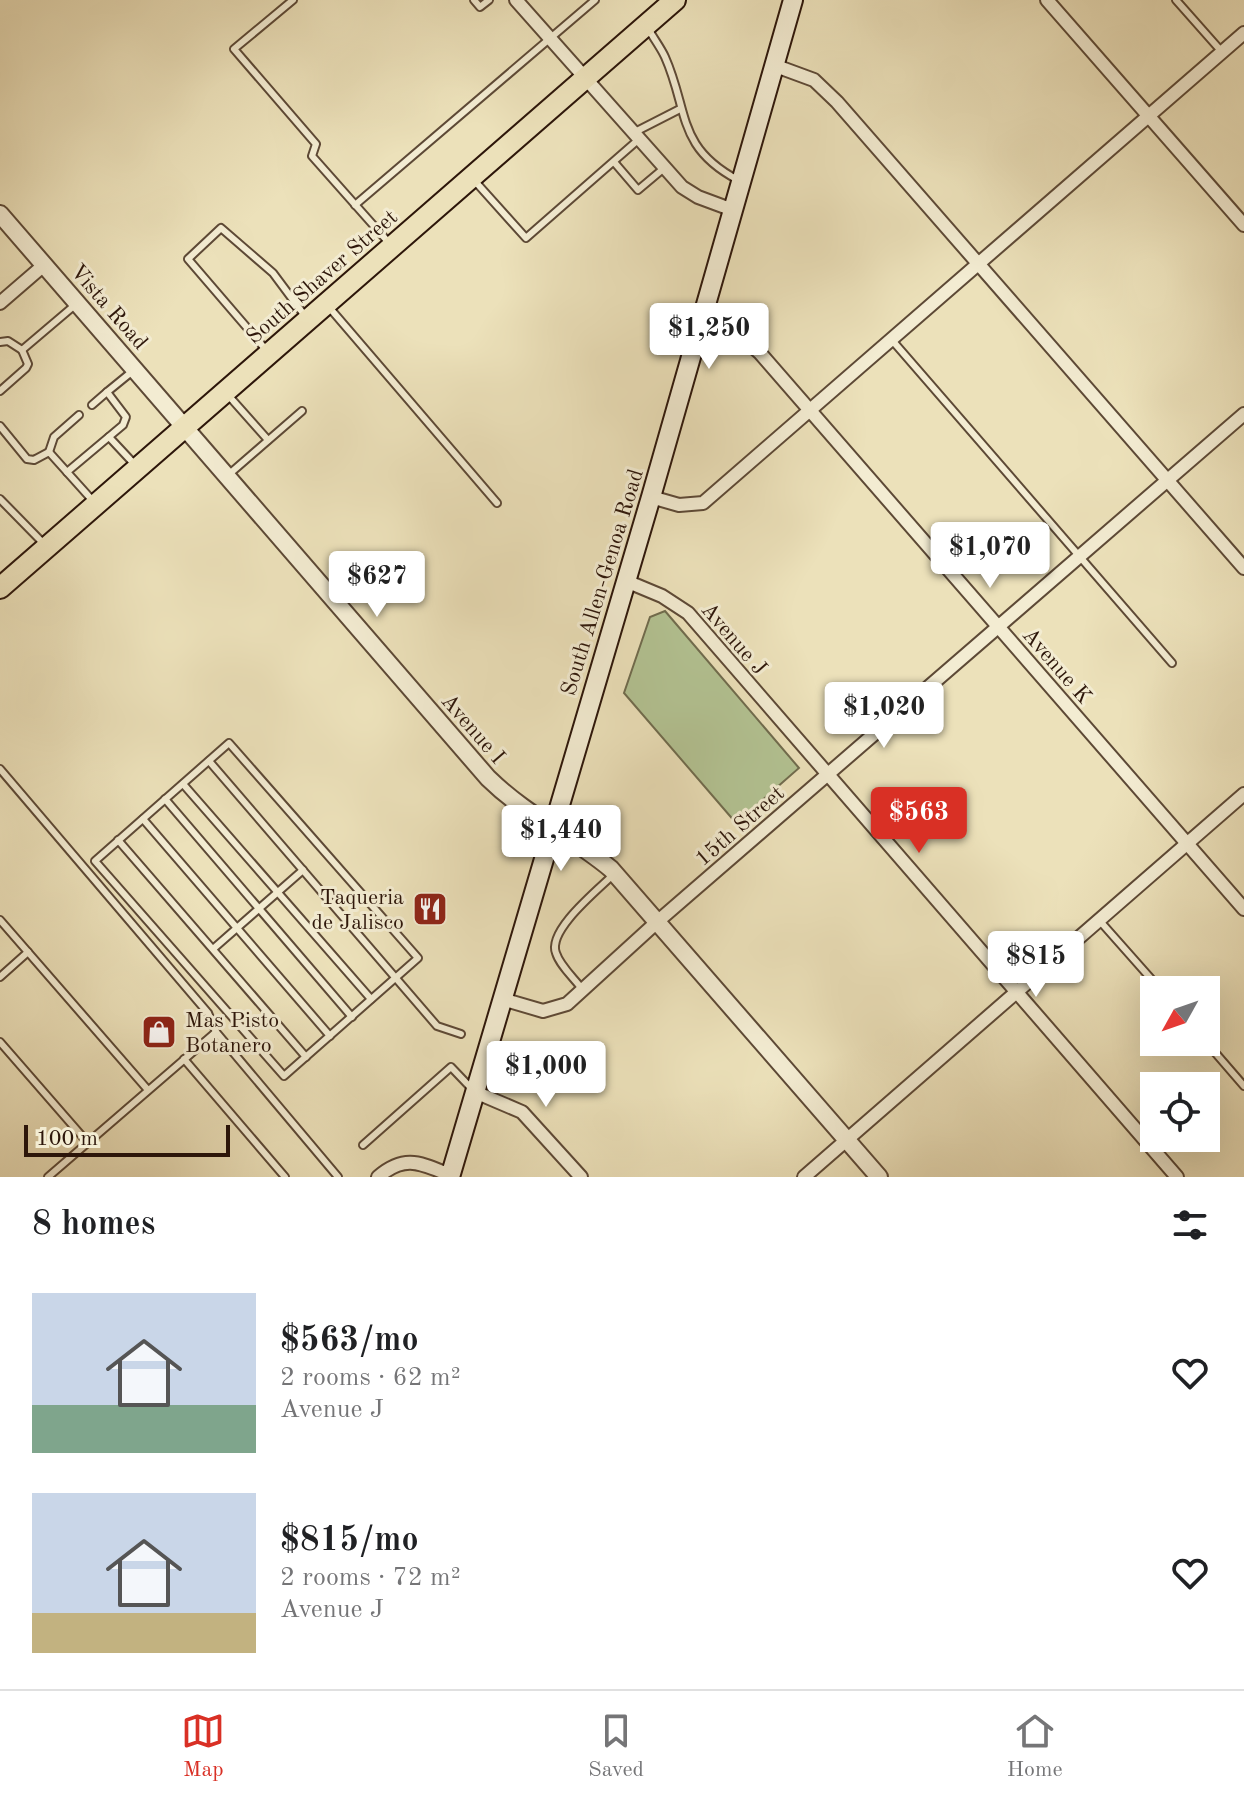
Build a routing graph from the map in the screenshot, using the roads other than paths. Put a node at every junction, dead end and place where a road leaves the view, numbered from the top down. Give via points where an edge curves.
1 (293, 0) edge
2 (474, 0) edge
3 (489, 0) edge
4 (516, 0) edge
5 (595, 0) edge
6 (675, 0) edge
7 (793, 0) edge
8 (1047, 0) edge
9 (1176, 0) edge
10 (646, 25) junction
11 (1244, 33) edge
12 (549, 38) junction
13 (1222, 52) junction
14 (776, 66) junction
15 (584, 78) junction
16 (680, 109) junction
17 (1148, 116) junction
18 (635, 137) junction
19 (614, 162) junction
20 (663, 169) junction
21 (471, 177) junction
22 (741, 182) junction
23 (355, 205) junction
24 (733, 210) junction
25 (0, 214) edge
26 (1244, 225) edge
27 (391, 246) junction
28 (979, 264) junction
29 (44, 265) junction
30 (0, 303) edge
31 (78, 303) junction
32 (325, 304) junction
33 (307, 319) junction
34 (702, 320) junction
35 (891, 339) junction
36 (0, 342) edge
37 (22, 350) junction
38 (269, 353) junction
39 (134, 369) junction
40 (0, 391) edge
41 (107, 392) junction
42 (226, 392) junction
43 (92, 405) dead end
44 (809, 410) junction
45 (302, 411) dead end
46 (1244, 414) edge
47 (79, 415) dead end
48 (0, 426) edge
49 (185, 428) junction
50 (109, 437) junction
51 (268, 440) junction
52 (49, 452) junction
53 (138, 468) junction
54 (67, 472) junction
55 (227, 476) junction
56 (1167, 480) junction
57 (651, 497) junction
58 (0, 499) edge
59 (497, 503) dead end
60 (96, 505) junction
61 (48, 547) junction
62 (1079, 556) junction
63 (1244, 568) edge
64 (626, 581) junction
65 (1, 585) edge
66 (998, 627) junction
67 (1172, 663) dead end
68 (209, 761) junction
69 (0, 769) edge
70 (827, 776) junction
71 (183, 784) junction
72 (1244, 794) edge
73 (165, 799) junction
74 (143, 819) junction
75 (552, 830) junction
76 (118, 840) junction
77 (1187, 843) junction
78 (303, 870) junction
79 (615, 873) junction
80 (278, 892) junction
81 (259, 909) junction
82 (1244, 909) edge
83 (0, 920) edge
84 (1099, 920) junction
85 (657, 922) junction
86 (237, 928) junction
87 (213, 949) junction
88 (28, 952) junction
89 (1149, 976) edge
90 (0, 977) edge
91 (395, 978) junction
92 (583, 990) junction
93 (1016, 993) junction
94 (371, 999) junction
95 (502, 999) junction
96 (352, 1017) junction
97 (216, 1032) junction
98 (461, 1034) dead end
99 (330, 1036) junction
100 (0, 1042) edge
101 (1218, 1056) edge
102 (306, 1057) junction
103 (184, 1059) junction
104 (1244, 1086) edge
105 (148, 1090) junction
106 (475, 1092) junction
107 (847, 1140) junction
108 (88, 1143) junction
109 (363, 1145) dead end
110 (332, 1170) junction
111 (450, 1176) edge
112 (48, 1177) edge
113 (285, 1177) edge
114 (325, 1177) edge
115 (338, 1177) edge
116 (378, 1177) edge
117 (581, 1177) edge
118 (804, 1177) edge
119 (879, 1177) edge
120 (1177, 1177) edge

1 - 23 lane via 234,49 316,144 312,156
2 - 3 lane via 480,7
4 - 12 street
5 - 12 lane
6 - 10 main road, South Shaver Street
7 - 14 main road, South Allen-Genoa Road
8 - 17 street
9 - 13 lane
10 - 15 main road, South Shaver Street
10 - 16 lane via 665,57
11 - 13 street
12 - 15 street
12 - 23 lane
13 - 17 street
14 - 22 main road, South Allen-Genoa Road
14 - 28 street via 814,80 837,102
15 - 18 street
15 - 21 main road, South Shaver Street
16 - 18 lane
16 - 22 lane via 692,138 711,163
17 - 26 street
17 - 28 street
18 - 19 lane
18 - 20 street
19 - 20 lane via 638,190
19 - 21 lane via 526,238
20 - 24 street via 698,197
21 - 27 main road, South Shaver Street
22 - 24 main road, South Allen-Genoa Road
23 - 27 lane
24 - 34 main road, South Allen-Genoa Road
25 - 29 street, Vista Road
27 - 32 main road, South Shaver Street
28 - 35 street
28 - 56 street
29 - 30 street
29 - 31 street, Vista Road
31 - 37 lane
31 - 39 street, Vista Road
32 - 33 main road, South Shaver Street
32 - 59 lane
33 - 38 main road, South Shaver Street
33 - 38 lane via 273,273 221,228 188,259
34 - 44 street, Avenue K via 738,334
34 - 57 main road, South Allen-Genoa Road
35 - 44 street
35 - 62 lane
36 - 37 lane
37 - 40 lane via 26,368
38 - 42 main road, South Shaver Street
39 - 41 lane
39 - 49 street, Vista Road
41 - 43 lane
41 - 50 lane via 126,417
42 - 49 main road, South Shaver Street
42 - 51 lane
44 - 57 street via 703,503 679,505
44 - 66 street, Avenue K
45 - 51 lane
46 - 56 street, 15th Street
47 - 52 lane via 54,437
48 - 52 lane via 27,459
49 - 53 main road, South Shaver Street
49 - 55 street, Avenue I
50 - 53 lane
50 - 54 lane
51 - 55 lane
52 - 54 lane
53 - 60 main road, South Shaver Street
54 - 60 lane
55 - 75 street, Avenue I via 488,778
56 - 62 street, 15th Street
56 - 63 street
57 - 64 main road, South Allen-Genoa Road
58 - 61 lane
60 - 61 main road, South Shaver Street
61 - 65 main road, South Shaver Street
62 - 66 street, 15th Street
62 - 67 lane
64 - 70 street, Avenue J via 688,613
64 - 75 main road, South Allen-Genoa Road
66 - 70 street, 15th Street
66 - 77 street, Avenue K
68 - 71 lane
68 - 78 lane
68 - 91 lane via 229,743 418,958
69 - 97 lane via 208,1013
70 - 85 street, 15th Street
70 - 93 street, Avenue J
71 - 73 lane
71 - 80 lane
72 - 77 street
73 - 74 lane
73 - 81 lane
74 - 76 lane
74 - 86 lane
75 - 79 street, Avenue I via 587,849
75 - 95 main road, South Allen-Genoa Road
76 - 87 lane
76 - 102 lane via 95,861 284,1076
77 - 82 street, Avenue K
77 - 84 street
78 - 80 lane
78 - 91 lane
79 - 85 street, Avenue I
79 - 92 lane via 560,928 554,944
80 - 81 lane
80 - 94 lane
81 - 86 lane
81 - 96 lane
83 - 88 lane
84 - 89 lane
84 - 93 street
85 - 92 street, 15th Street
85 - 107 street, Avenue I
86 - 87 lane
86 - 99 lane
87 - 102 lane
88 - 90 lane
88 - 105 lane
91 - 94 lane
91 - 98 lane via 437,1026
92 - 95 street, 15th Street via 567,1004 543,1011
93 - 107 street
93 - 120 street, Avenue J
94 - 96 lane
95 - 106 main road, South Allen-Genoa Road
96 - 99 lane
97 - 103 lane
97 - 110 lane
99 - 102 lane
100 - 108 lane
101 - 104 lane
103 - 105 lane
103 - 113 lane
105 - 108 lane
106 - 109 lane via 451,1067
106 - 111 main road, South Allen-Genoa Road
106 - 117 street via 522,1112
107 - 118 street
107 - 119 street, Avenue I
108 - 112 lane
110 - 114 lane
110 - 115 lane
111 - 116 street via 424,1164 401,1162

